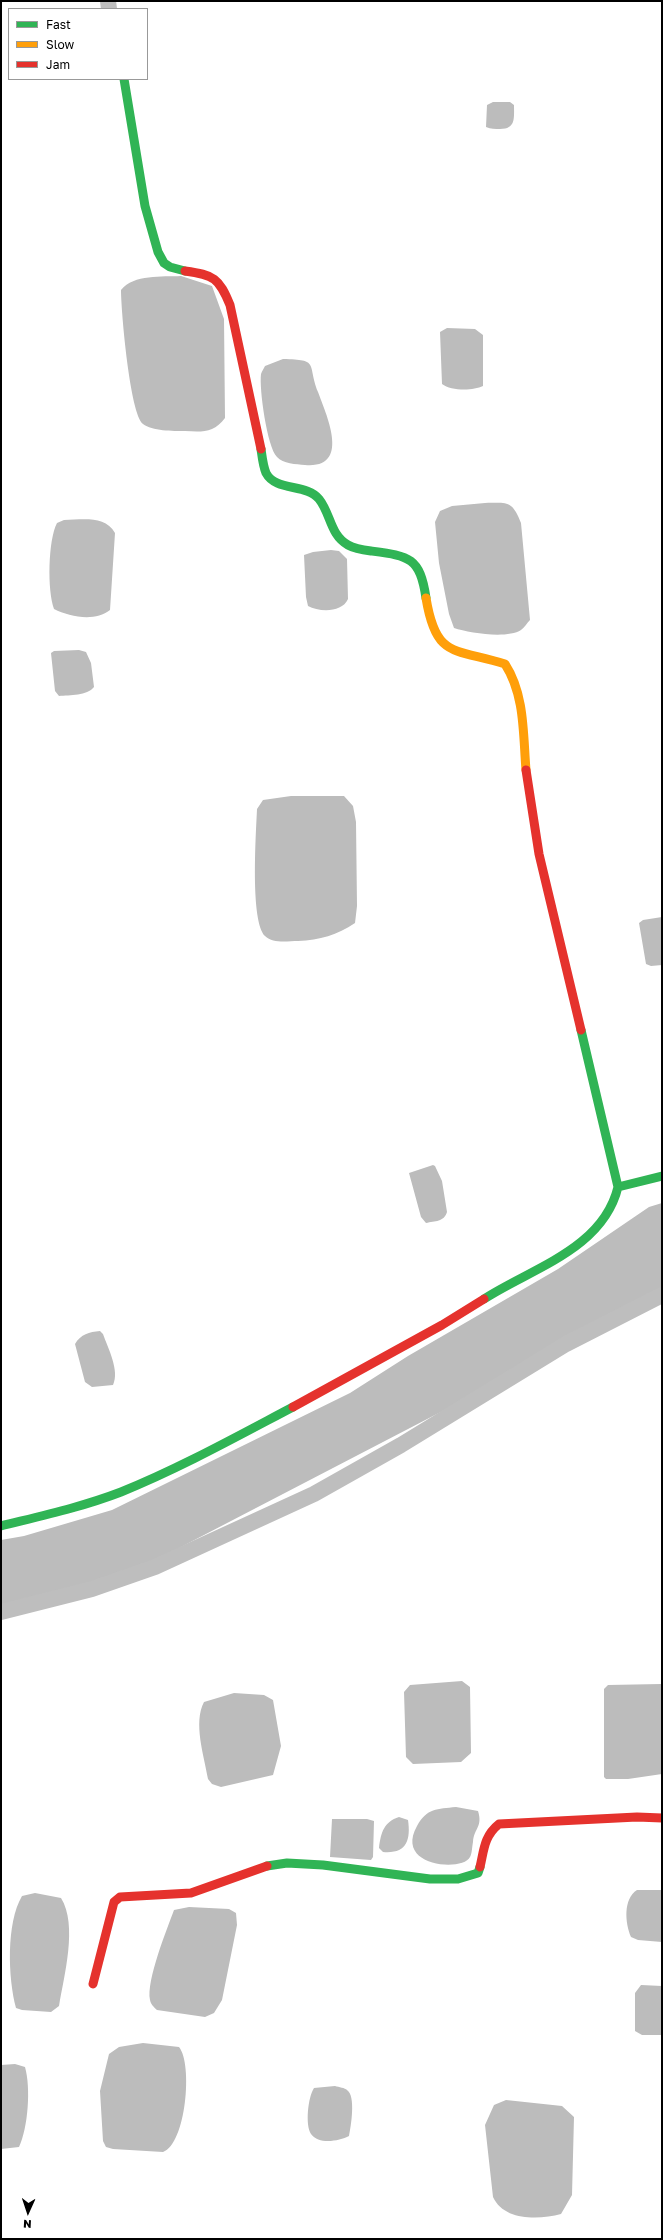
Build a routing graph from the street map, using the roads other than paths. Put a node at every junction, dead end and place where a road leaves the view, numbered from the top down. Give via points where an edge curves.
1 (124, 80) edge
2 (662, 1176) edge
3 (618, 1187) junction
4 (662, 1295) edge
5 (1, 1526) edge
6 (1, 1612) edge
7 (662, 1818) edge
8 (93, 1984) dead end

1 - 3 street via 157,254 164,264 211,276 221,283 230,305 266,473 274,482 296,485 319,498 327,511 334,534 349,546 413,561 426,593 434,634 446,646 505,664 514,678 520,701 526,775 539,854
2 - 3 street
3 - 5 street via 616,1202 607,1216 593,1234 573,1248 269,1421 120,1492 70,1509
4 - 6 street via 566,1344 401,1445 314,1494 155,1568 92,1589
7 - 8 street via 499,1824 485,1836 483,1860 478,1873 458,1879 288,1863 258,1868 191,1893 120,1897 114,1902

